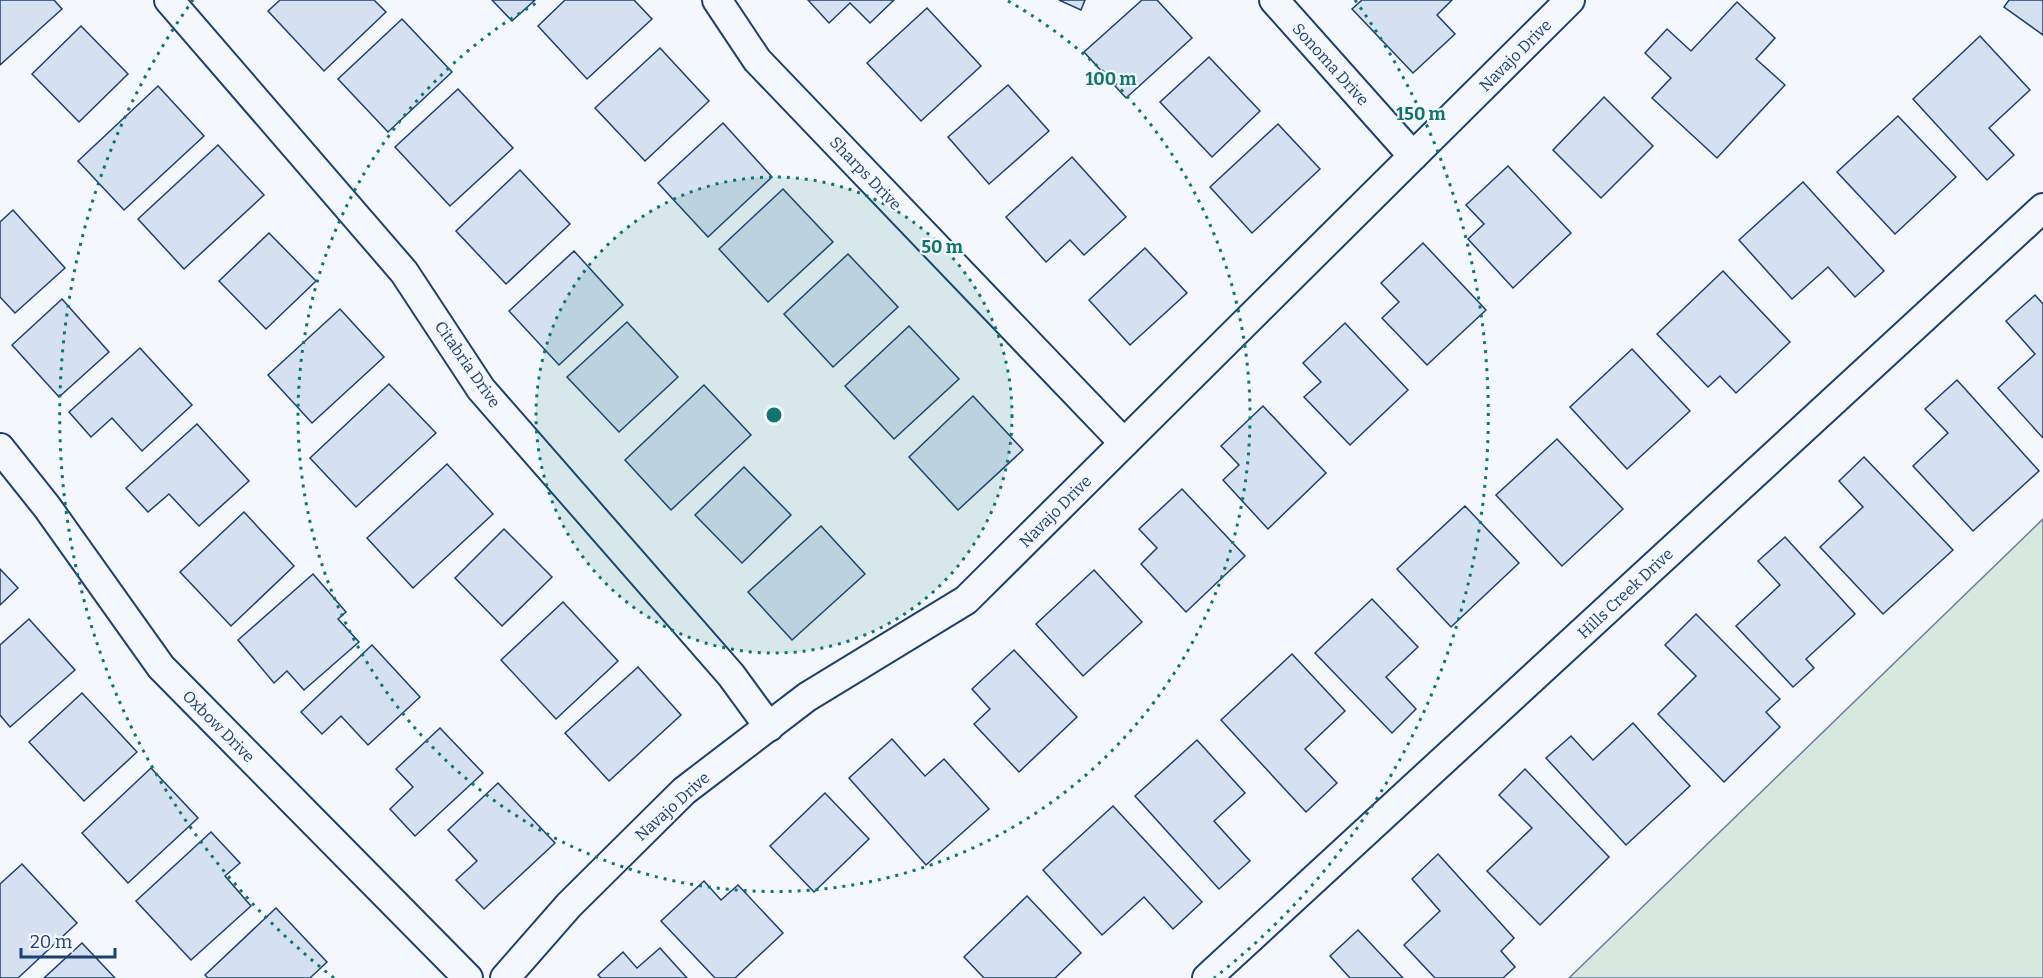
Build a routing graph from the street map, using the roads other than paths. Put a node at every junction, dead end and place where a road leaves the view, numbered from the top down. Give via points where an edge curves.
1 (169, 0) edge
2 (717, 0) edge
3 (1274, 0) edge
4 (1570, 0) edge
5 (1413, 156) junction
6 (2043, 208) edge
7 (1124, 443) junction
8 (0, 448) edge
9 (769, 727) junction
10 (468, 978) edge
11 (505, 978) edge
12 (1207, 978) edge

1 - 9 street, Citabria Drive via 404,272 481,389 731,675
2 - 7 street, Sharps Drive via 757,60
3 - 5 street, Sonoma Drive
4 - 5 street, Navajo Drive
5 - 7 street, Navajo Drive
6 - 12 street, Hills Creek Drive
7 - 9 street, Navajo Drive via 966,600 807,697
8 - 10 street, Oxbow Drive via 47,507 160,668
9 - 11 street, Navajo Drive via 684,791 569,905

